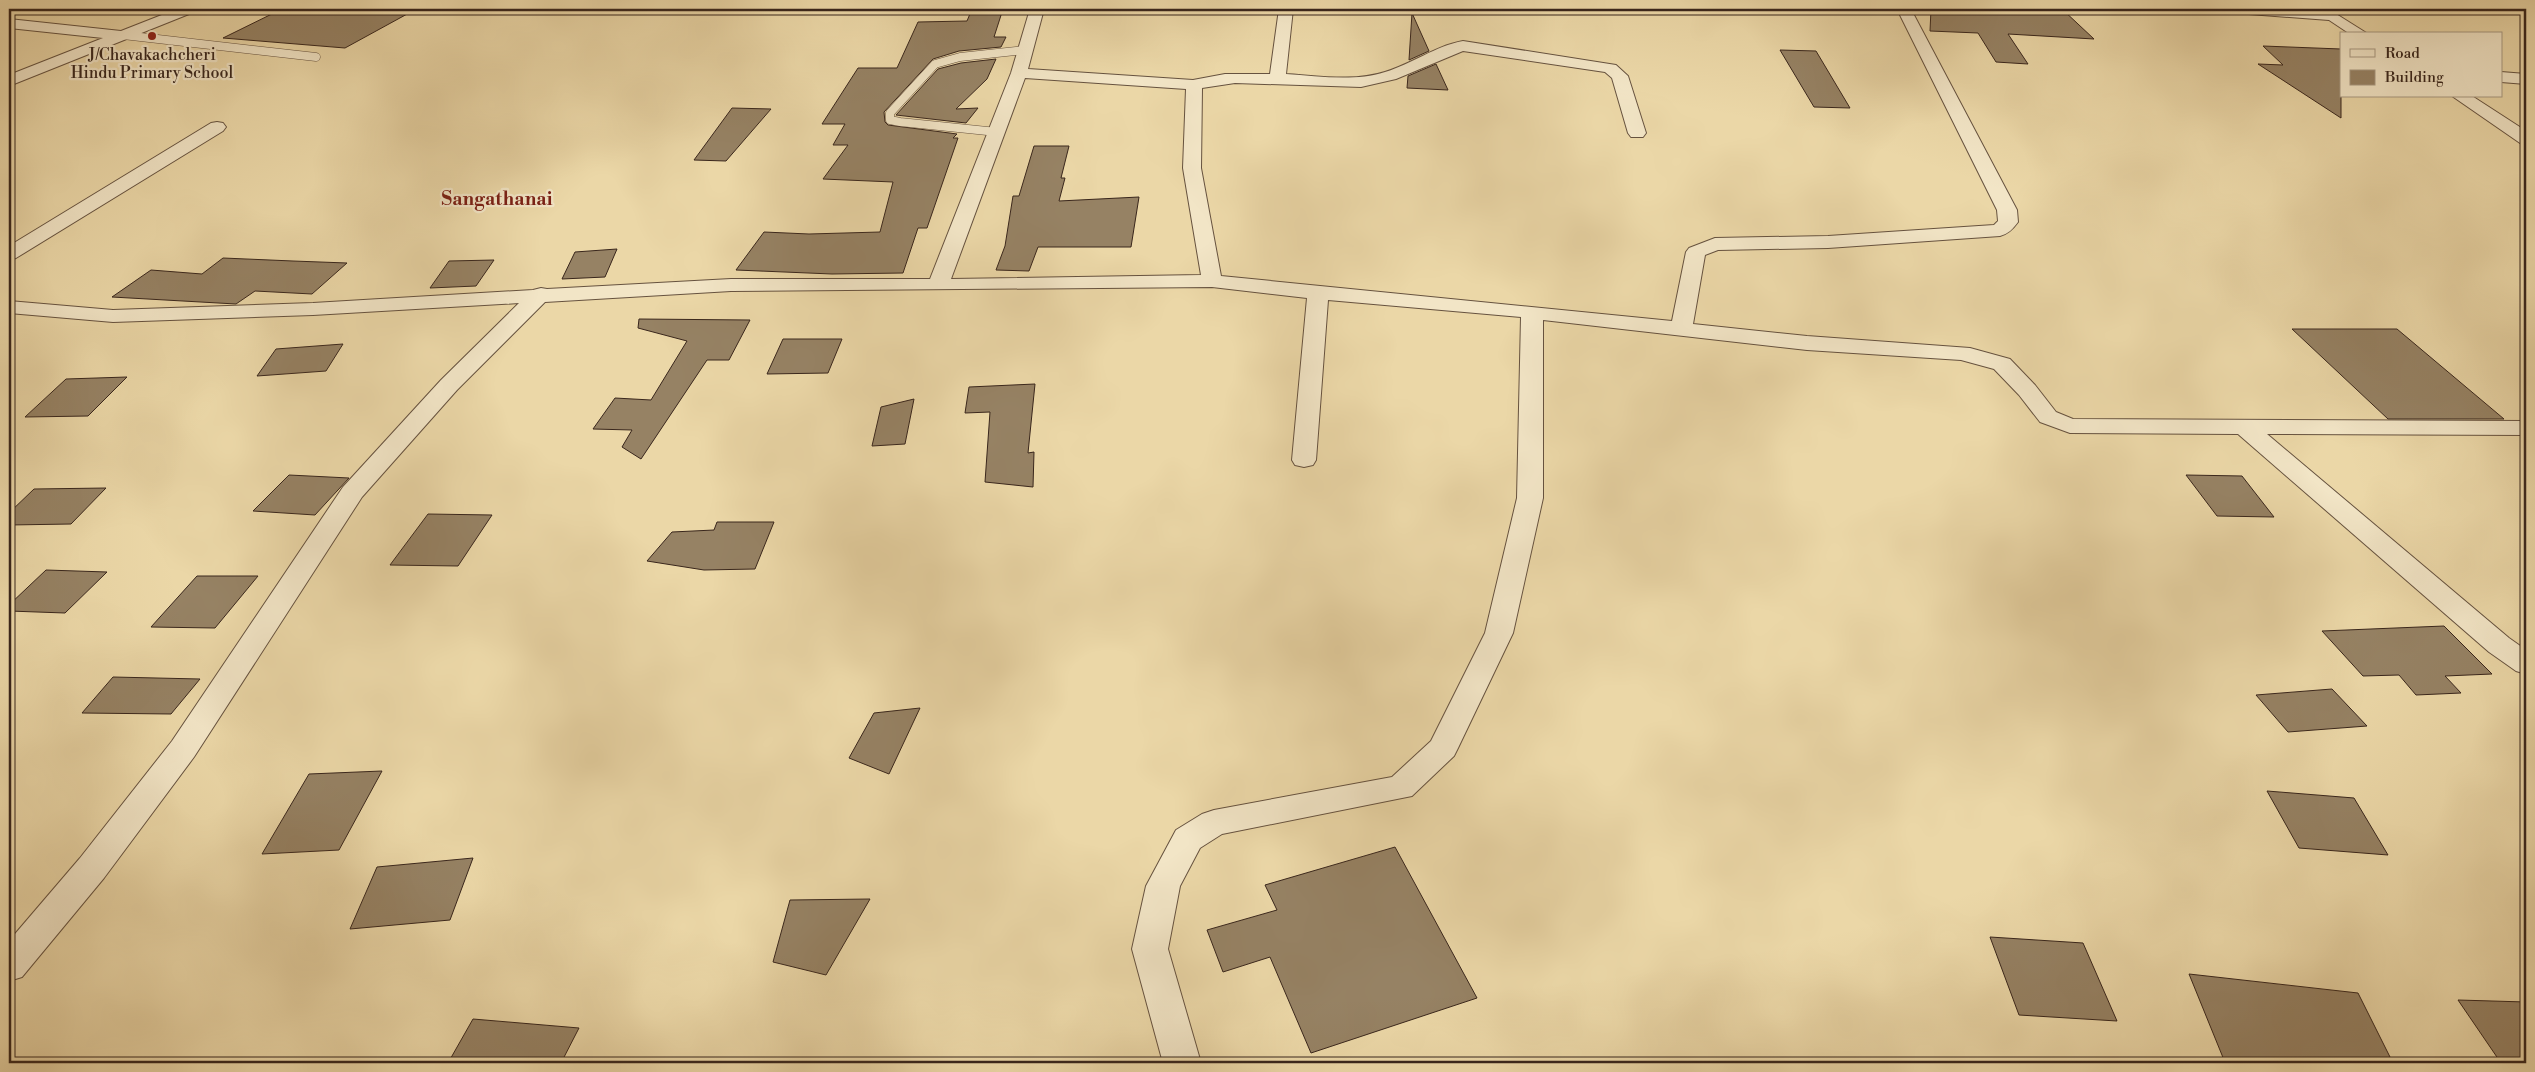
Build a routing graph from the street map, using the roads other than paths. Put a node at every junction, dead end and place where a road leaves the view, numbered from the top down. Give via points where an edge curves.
1 (189, 9) edge
2 (1038, 9) edge
3 (1286, 9) edge
4 (1907, 9) edge
5 (2236, 9) edge
6 (9, 23) edge
7 (2358, 32) edge
8 (123, 35) junction
9 (1025, 50) junction
10 (316, 57) dead end
11 (1019, 73) junction
12 (2502, 77) edge
13 (1277, 78) junction
14 (2526, 78) edge
15 (9, 81) edge
16 (1194, 85) junction
17 (2463, 98) edge
18 (217, 127) dead end
19 (996, 132) junction
20 (1636, 133) dead end
21 (2526, 138) edge
22 (9, 254) edge
23 (1212, 281) junction
24 (938, 285) junction
25 (1318, 293) junction
26 (541, 294) junction
27 (9, 307) edge
28 (1532, 312) junction
29 (1681, 329) junction
30 (2243, 426) junction
31 (2526, 428) edge
32 (1304, 460) dead end
33 (2526, 664) edge
34 (9, 966) edge
35 (1182, 1063) edge

1 - 8 street
2 - 9 street
3 - 13 street
4 - 29 street via 1907,15 2007,210 2008,222 2000,230 1828,242 1715,244 1696,252
5 - 7 street via 2333,16
6 - 8 street
8 - 10 lane
8 - 15 street
9 - 11 street
9 - 19 lane via 960,57 935,64 890,113 890,120 900,122
11 - 16 street
11 - 19 street
12 - 14 street
13 - 16 street via 1227,78
13 - 20 street via 1361,82 1390,76 1452,48 1479,48 1610,68 1620,76
16 - 23 street via 1192,168
17 - 21 street
18 - 22 street
19 - 24 street
23 - 24 street
23 - 25 street
24 - 26 street via 731,285
25 - 28 street
25 - 32 street
26 - 27 street via 313,309 113,316
26 - 34 street via 450,385 352,492 183,749 92,868
28 - 29 street
28 - 35 street via 1530,498 1499,633 1443,748 1401,788 1214,823 1188,839 1162,886 1150,949
29 - 30 street via 1807,343 1962,352 2002,364 2048,417 2070,426
30 - 31 street
30 - 33 street via 2499,645

